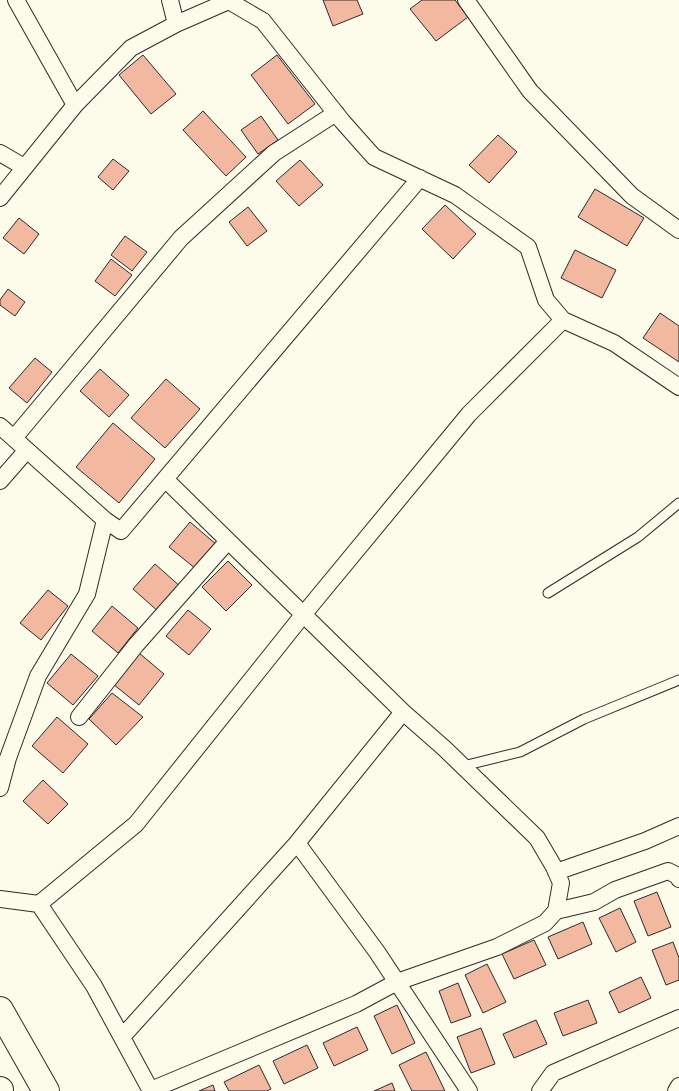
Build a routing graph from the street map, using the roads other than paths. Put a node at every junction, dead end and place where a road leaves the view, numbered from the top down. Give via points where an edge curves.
1 (16, 0) edge
2 (170, 0) edge
3 (230, 0) edge
4 (466, 0) edge
5 (176, 24) junction
6 (75, 105) junction
7 (336, 113) junction
8 (0, 153) edge
9 (24, 168) junction
10 (420, 178) junction
11 (0, 198) edge
12 (679, 230) edge
13 (563, 320) junction
14 (679, 387) edge
15 (0, 426) edge
16 (14, 438) junction
17 (27, 450) junction
18 (166, 478) junction
19 (0, 481) edge
20 (679, 503) edge
21 (104, 520) junction
22 (228, 540) junction
23 (548, 593) dead end
24 (303, 615) junction
25 (679, 680) edge
26 (403, 712) junction
27 (79, 717) dead end
28 (463, 766) junction
29 (0, 788) edge
30 (679, 826) edge
31 (297, 843) junction
32 (556, 872) junction
33 (679, 879) edge
34 (0, 899) edge
35 (39, 904) junction
36 (556, 911) junction
37 (397, 982) junction
38 (0, 1010) edge
39 (679, 1018) edge
40 (122, 1037) junction
41 (679, 1086) edge
42 (46, 1091) edge
43 (151, 1091) edge
44 (468, 1091) edge
45 (540, 1091) edge
46 (676, 1091) edge

1 - 6 street
2 - 5 street
3 - 5 street
3 - 7 street via 263,21
4 - 12 street via 530,91 632,196
5 - 6 street via 131,48
6 - 9 street
7 - 10 street via 374,156
7 - 16 street via 274,153 181,238
8 - 9 street
9 - 11 street
10 - 13 street via 455,194 528,247 546,300
10 - 18 street
13 - 14 street via 614,343
13 - 24 street via 469,414
15 - 16 street
16 - 17 street
17 - 19 street
17 - 21 street
18 - 21 street via 121,531
18 - 22 street
20 - 23 lane via 638,538
21 - 29 street via 87,594 38,676
22 - 24 street
22 - 27 street via 136,645
24 - 26 street
24 - 35 street via 136,824
25 - 28 lane via 584,720 520,752
26 - 28 street
26 - 31 street
28 - 32 street via 537,838
30 - 32 street
31 - 37 street
31 - 40 street
32 - 36 street via 561,883
33 - 36 street via 668,871 615,890 594,902
34 - 35 street
35 - 40 street via 94,986
36 - 37 street via 545,923 497,947
37 - 43 street via 356,1004
37 - 44 street
38 - 42 main road
39 - 45 street via 553,1073
40 - 43 street
41 - 46 street

